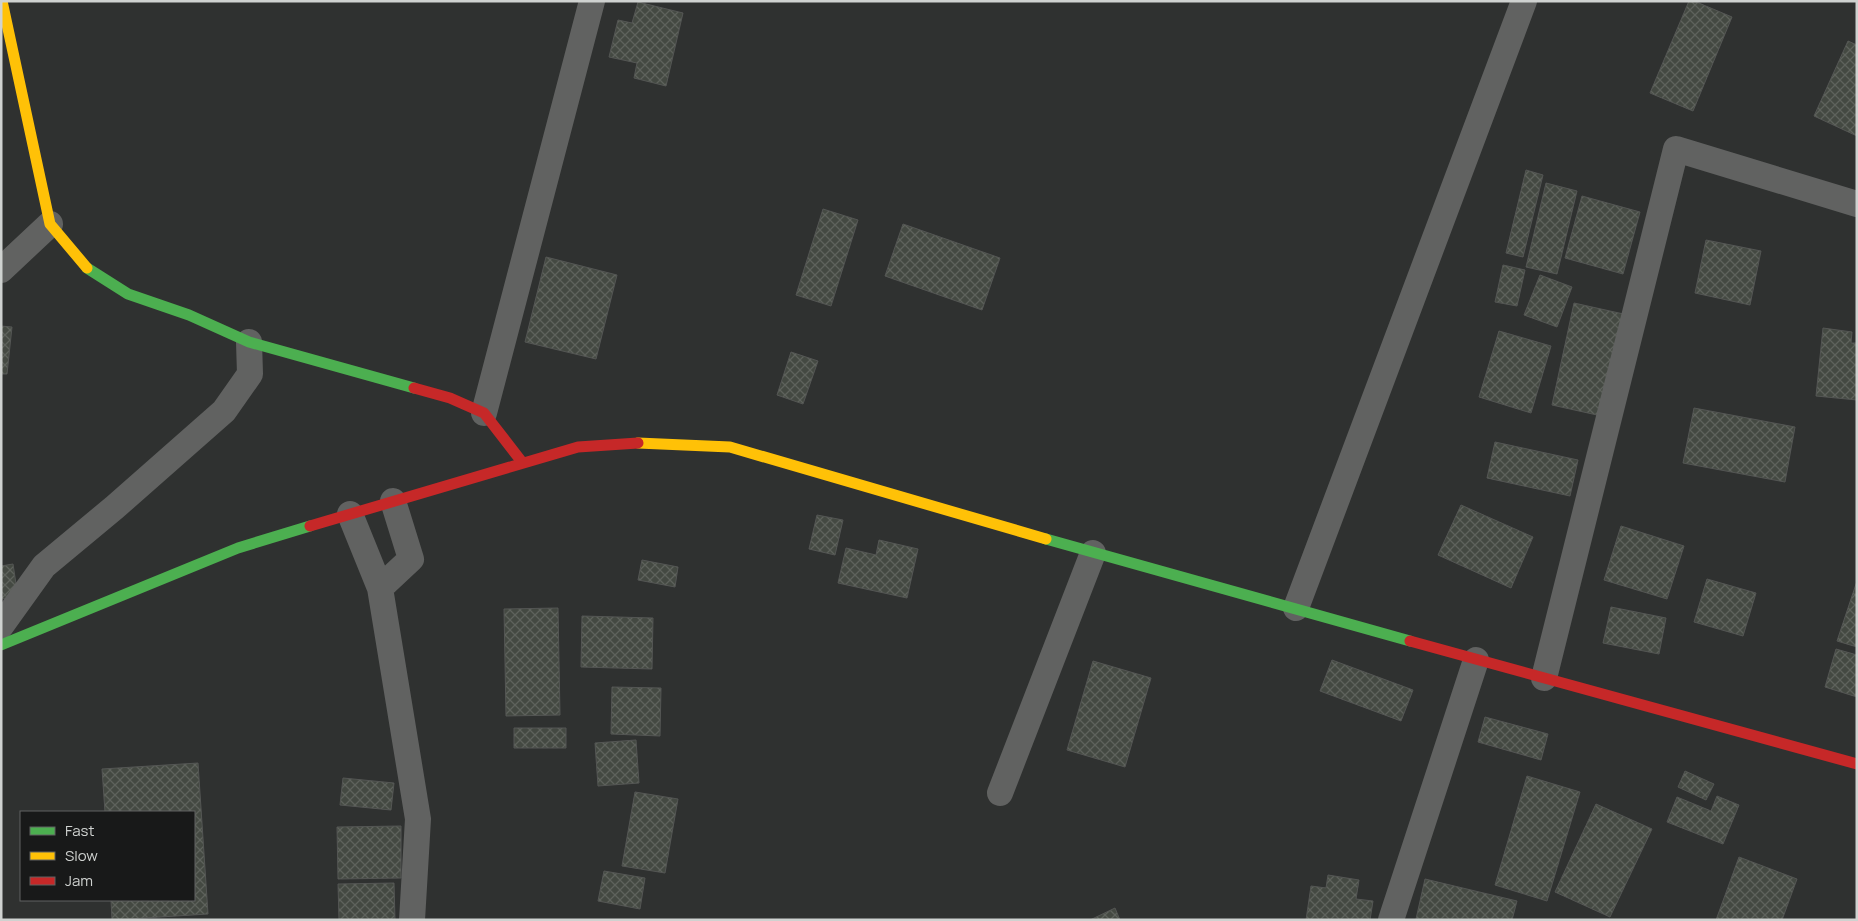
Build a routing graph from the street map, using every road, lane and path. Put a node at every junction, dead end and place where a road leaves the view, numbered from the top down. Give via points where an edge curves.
1 (2, 1) edge
2 (592, 1) edge
3 (1524, 1) edge
4 (1857, 204) edge
5 (50, 224) junction
6 (1, 270) edge
7 (248, 342) junction
8 (484, 413) junction
9 (522, 462) junction
10 (393, 501) junction
11 (350, 514) junction
12 (1093, 553) junction
13 (380, 588) junction
14 (1296, 608) junction
15 (1, 626) edge
16 (1, 646) edge
17 (1476, 660) junction
18 (1544, 678) junction
19 (1857, 764) edge
20 (1000, 793) dead end
21 (412, 920) edge
22 (1391, 920) edge

1 - 5 street
2 - 8 street
3 - 14 street
4 - 18 street via 1676,149
5 - 6 street
5 - 7 street via 84,266 128,294 188,315
7 - 8 street via 450,398
7 - 15 street via 250,374 224,411 44,566
8 - 9 street
9 - 10 street
9 - 12 street via 578,447 627,442 730,447
10 - 11 street
10 - 13 street via 411,559
11 - 13 street
11 - 16 street via 238,548
12 - 14 street
12 - 20 street
13 - 21 street via 418,819
14 - 17 street
17 - 18 street
17 - 22 street
18 - 19 street

